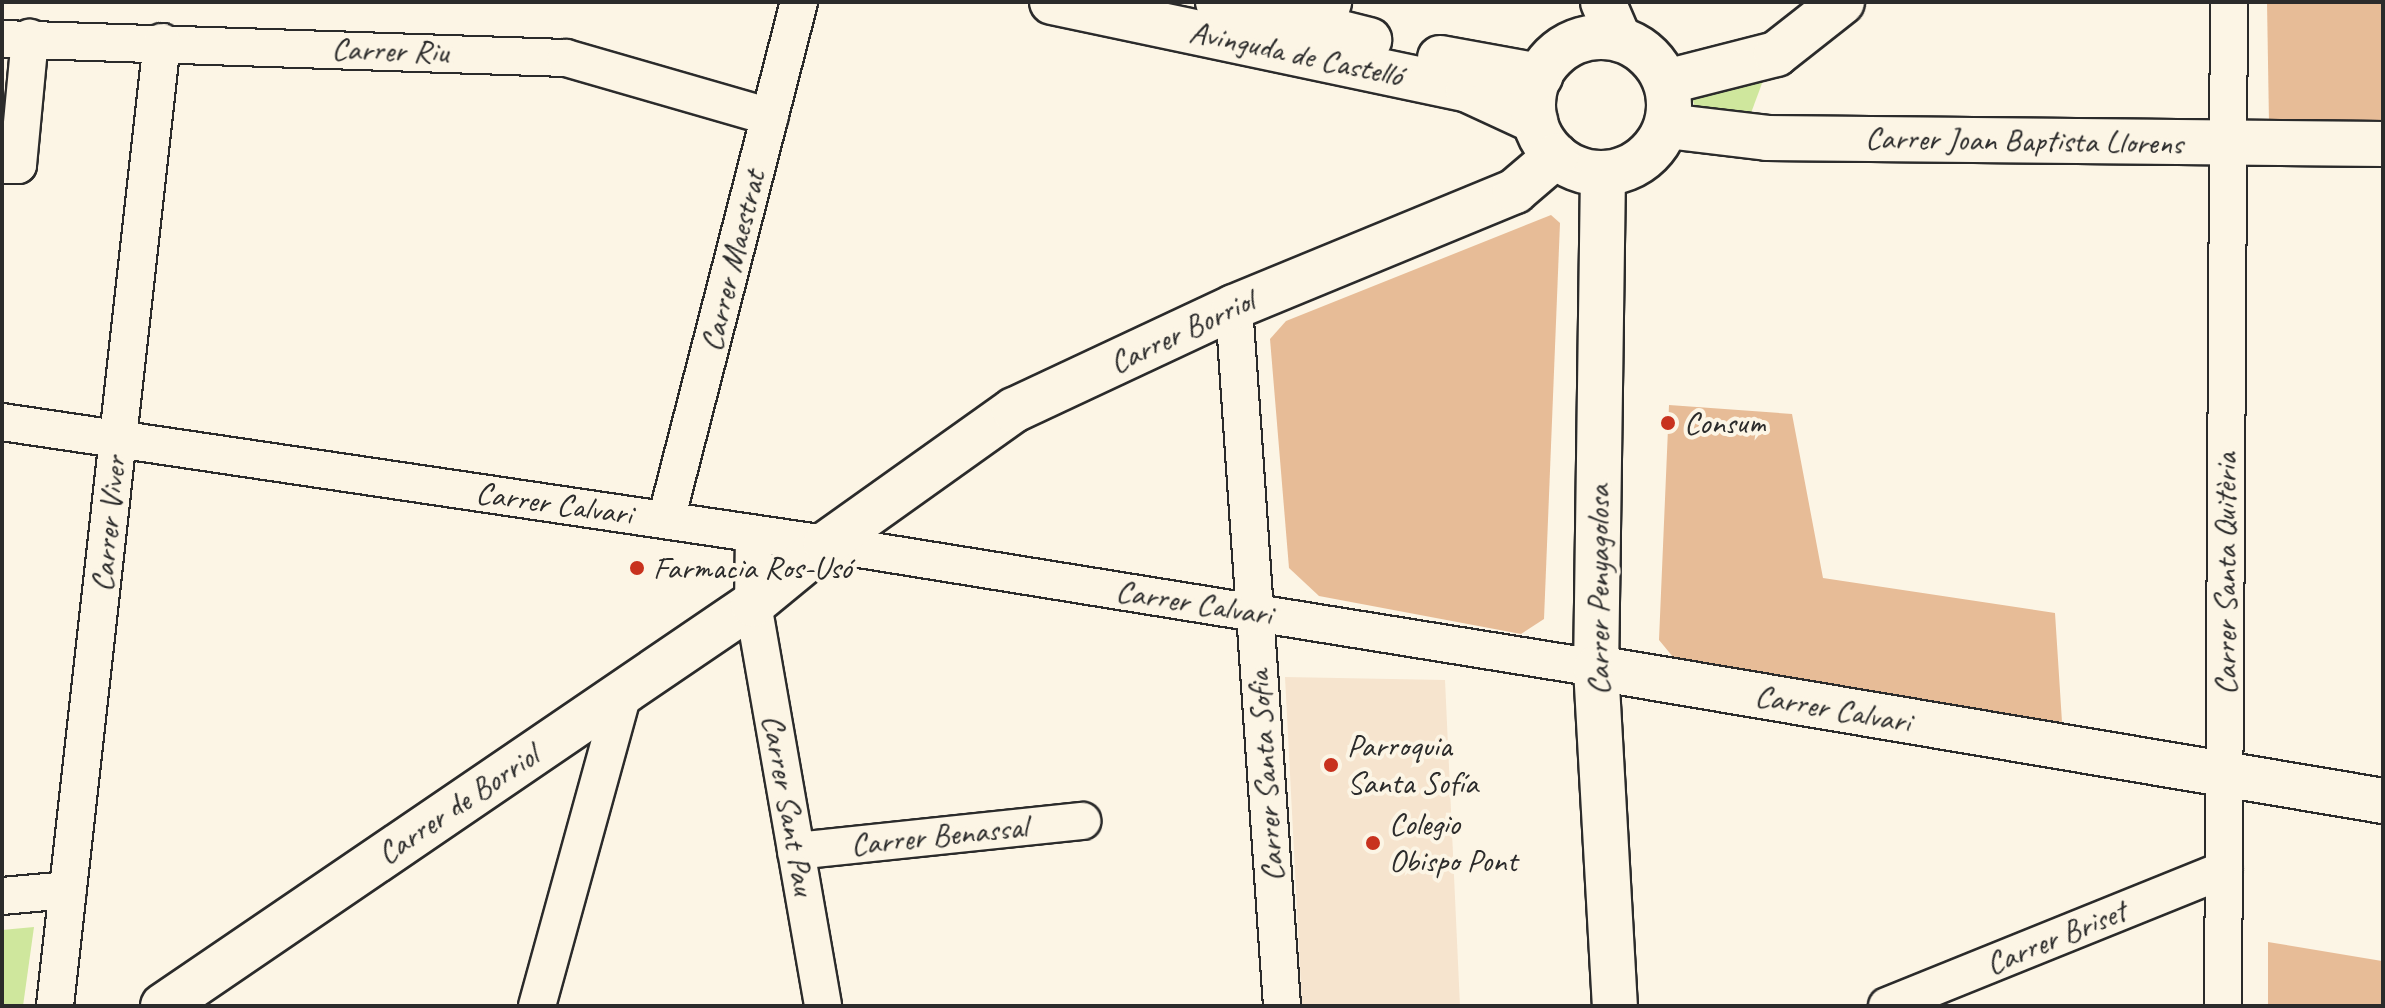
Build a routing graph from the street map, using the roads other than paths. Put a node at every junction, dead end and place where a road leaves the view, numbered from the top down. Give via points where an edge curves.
1 (799, 2) edge
2 (1052, 2) edge
3 (1218, 2) edge
4 (1842, 2) edge
5 (2229, 2) edge
6 (1329, 16) edge
7 (1597, 21) edge
8 (16, 38) edge
9 (162, 42) junction
10 (1540, 76) junction
11 (1666, 82) junction
12 (770, 117) junction
13 (1667, 126) junction
14 (1546, 138) junction
15 (2228, 143) junction
16 (2383, 144) edge
17 (2, 165) edge
18 (1603, 173) junction
19 (1234, 307) junction
20 (2, 422) edge
21 (118, 439) junction
22 (666, 520) junction
23 (754, 534) junction
24 (826, 544) junction
25 (753, 604) junction
26 (1254, 613) junction
27 (1596, 668) junction
28 (623, 693) junction
29 (2225, 775) junction
30 (2383, 801) edge
31 (1082, 821) dead end
32 (796, 851) junction
33 (2224, 870) junction
34 (68, 890) junction
35 (2, 896) edge
36 (55, 1006) edge
37 (163, 1006) edge
38 (537, 1006) edge
39 (823, 1006) edge
40 (1282, 1006) edge
41 (1615, 1006) edge
42 (1887, 1006) edge
43 (2223, 1006) edge

1 - 12 street, Carrer Maestrat
2 - 14 street, Avinguda de Castelló via 1468,90
3 - 6 street, Avinguda de Castelló
4 - 11 street via 1776,54
5 - 15 street, Carrer Santa Quitèria
6 - 10 street, Avinguda de Castelló via 1472,66
7 - 10 street via 1556,54
7 - 11 street via 1639,48
8 - 9 street, Carrer Riu
8 - 17 street via 18,165
9 - 12 street, Carrer Riu via 566,58
9 - 21 street, Carrer Viver
10 - 14 street
11 - 13 street
12 - 22 street, Carrer Maestrat
13 - 15 street, Carrer Joan Baptista Llorens via 1767,138
13 - 18 street via 1642,160
14 - 18 street via 1586,171
14 - 19 street, Carrer Borriol via 1515,191
15 - 16 street, Carrer Joan Baptista Llorens
15 - 29 street, Carrer Santa Quitèria
18 - 27 street, Carrer Penyagolosa
19 - 24 street, Carrer Borriol via 1014,410
19 - 26 street, Carrer Santa Sofia
20 - 21 street, Carrer Calvari
21 - 22 street, Carrer Calvari
21 - 34 street, Carrer Viver
22 - 23 street, Carrer Calvari
23 - 24 street, Carrer Calvari
23 - 25 street
24 - 25 street, Carrer de Borriol
24 - 26 street, Carrer Calvari
25 - 28 street, Carrer de Borriol
25 - 32 street, Carrer Sant Pau
26 - 27 street, Carrer Calvari
26 - 40 street, Carrer Santa Sofia
27 - 29 street, Carrer Calvari
27 - 41 street, Carrer Penyagolosa
28 - 37 street, Carrer de Borriol
28 - 38 street
29 - 30 street, Carrer Calvari
29 - 33 street, Carrer Santa Quitèria
31 - 32 street, Carrer Benassal
32 - 39 street, Carrer Sant Pau
33 - 42 street, Carrer Briset
33 - 43 street, Carrer Santa Quitèria
34 - 35 street
34 - 36 street, Carrer Viver

